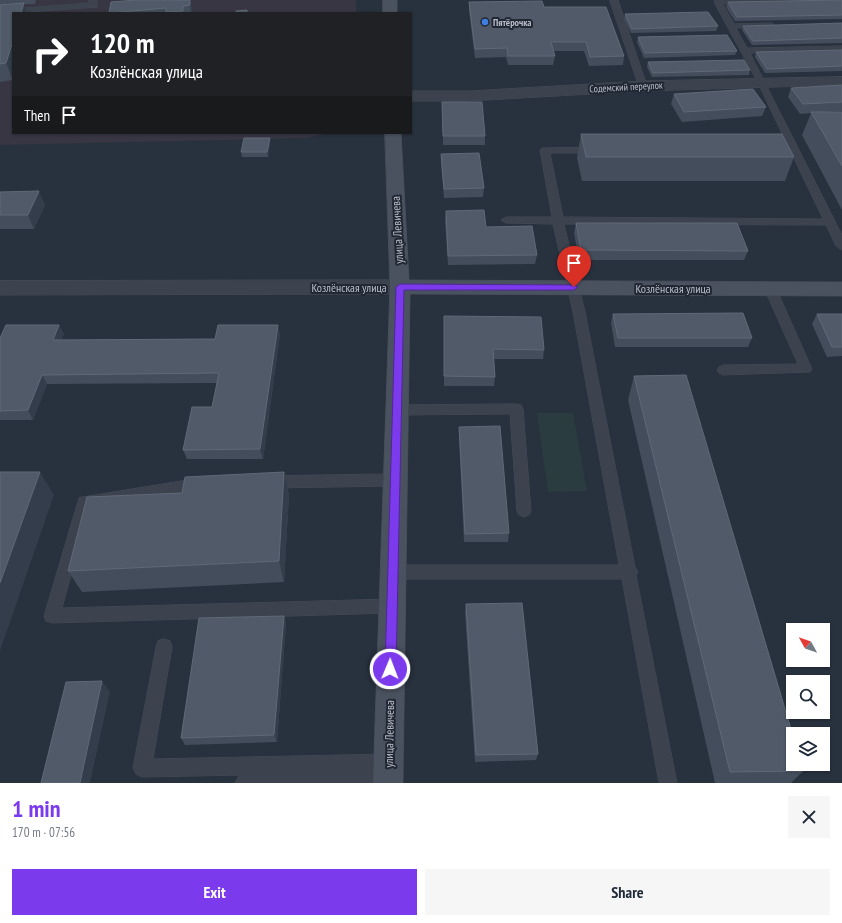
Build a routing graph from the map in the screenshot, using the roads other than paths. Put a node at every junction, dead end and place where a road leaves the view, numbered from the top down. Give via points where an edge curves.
1 (93, 0) edge
2 (390, 0) edge
3 (614, 0) edge
4 (717, 0) edge
5 (842, 1) edge
6 (0, 12) edge
7 (390, 12) edge
8 (779, 25) edge
9 (732, 26) junction
10 (842, 49) edge
11 (746, 51) junction
12 (842, 82) edge
13 (762, 83) junction
14 (643, 86) junction
15 (412, 96) edge
16 (392, 134) edge
17 (763, 149) edge
18 (794, 149) junction
19 (607, 150) edge
20 (506, 220) dead end
21 (558, 220) junction
22 (830, 222) junction
23 (842, 246) edge
24 (400, 287) junction
25 (574, 287) junction
26 (770, 288) junction
27 (842, 289) edge
28 (1, 290) edge
29 (723, 370) dead end
30 (396, 410) junction
31 (395, 480) junction
32 (218, 483) edge
33 (256, 483) edge
34 (524, 511) dead end
35 (393, 572) junction
36 (630, 572) junction
37 (392, 606) junction
38 (164, 647) dead end
39 (388, 775) edge
40 (244, 783) edge
41 (668, 783) edge

1 - 6 lane via 94,5
2 - 7 street
3 - 14 lane
4 - 5 lane
4 - 9 lane
8 - 9 lane
9 - 11 lane
10 - 11 lane
11 - 13 lane
12 - 13 street, Содемский переулок
13 - 14 street, Содемский переулок
13 - 18 lane
14 - 15 street, Содемский переулок via 469,96
16 - 24 street, улица Левичева
17 - 18 lane
18 - 22 lane
19 - 21 lane via 545,150
20 - 21 lane
21 - 22 lane
21 - 25 lane
22 - 23 lane
24 - 25 street, Козлёнская улица
24 - 28 street, Козлёнская улица
24 - 30 street, улица Левичева
25 - 26 street, Козлёнская улица
25 - 36 lane
26 - 27 street, Козлёнская улица
26 - 29 lane via 806,369
30 - 31 street, улица Левичева
30 - 34 lane via 516,409
31 - 33 lane
31 - 35 street, улица Левичева
32 - 37 lane via 195,484 84,502 52,616
35 - 36 lane
35 - 37 street, улица Левичева
36 - 41 lane
37 - 39 street, улица Левичева
38 - 39 lane via 142,768
39 - 40 lane

